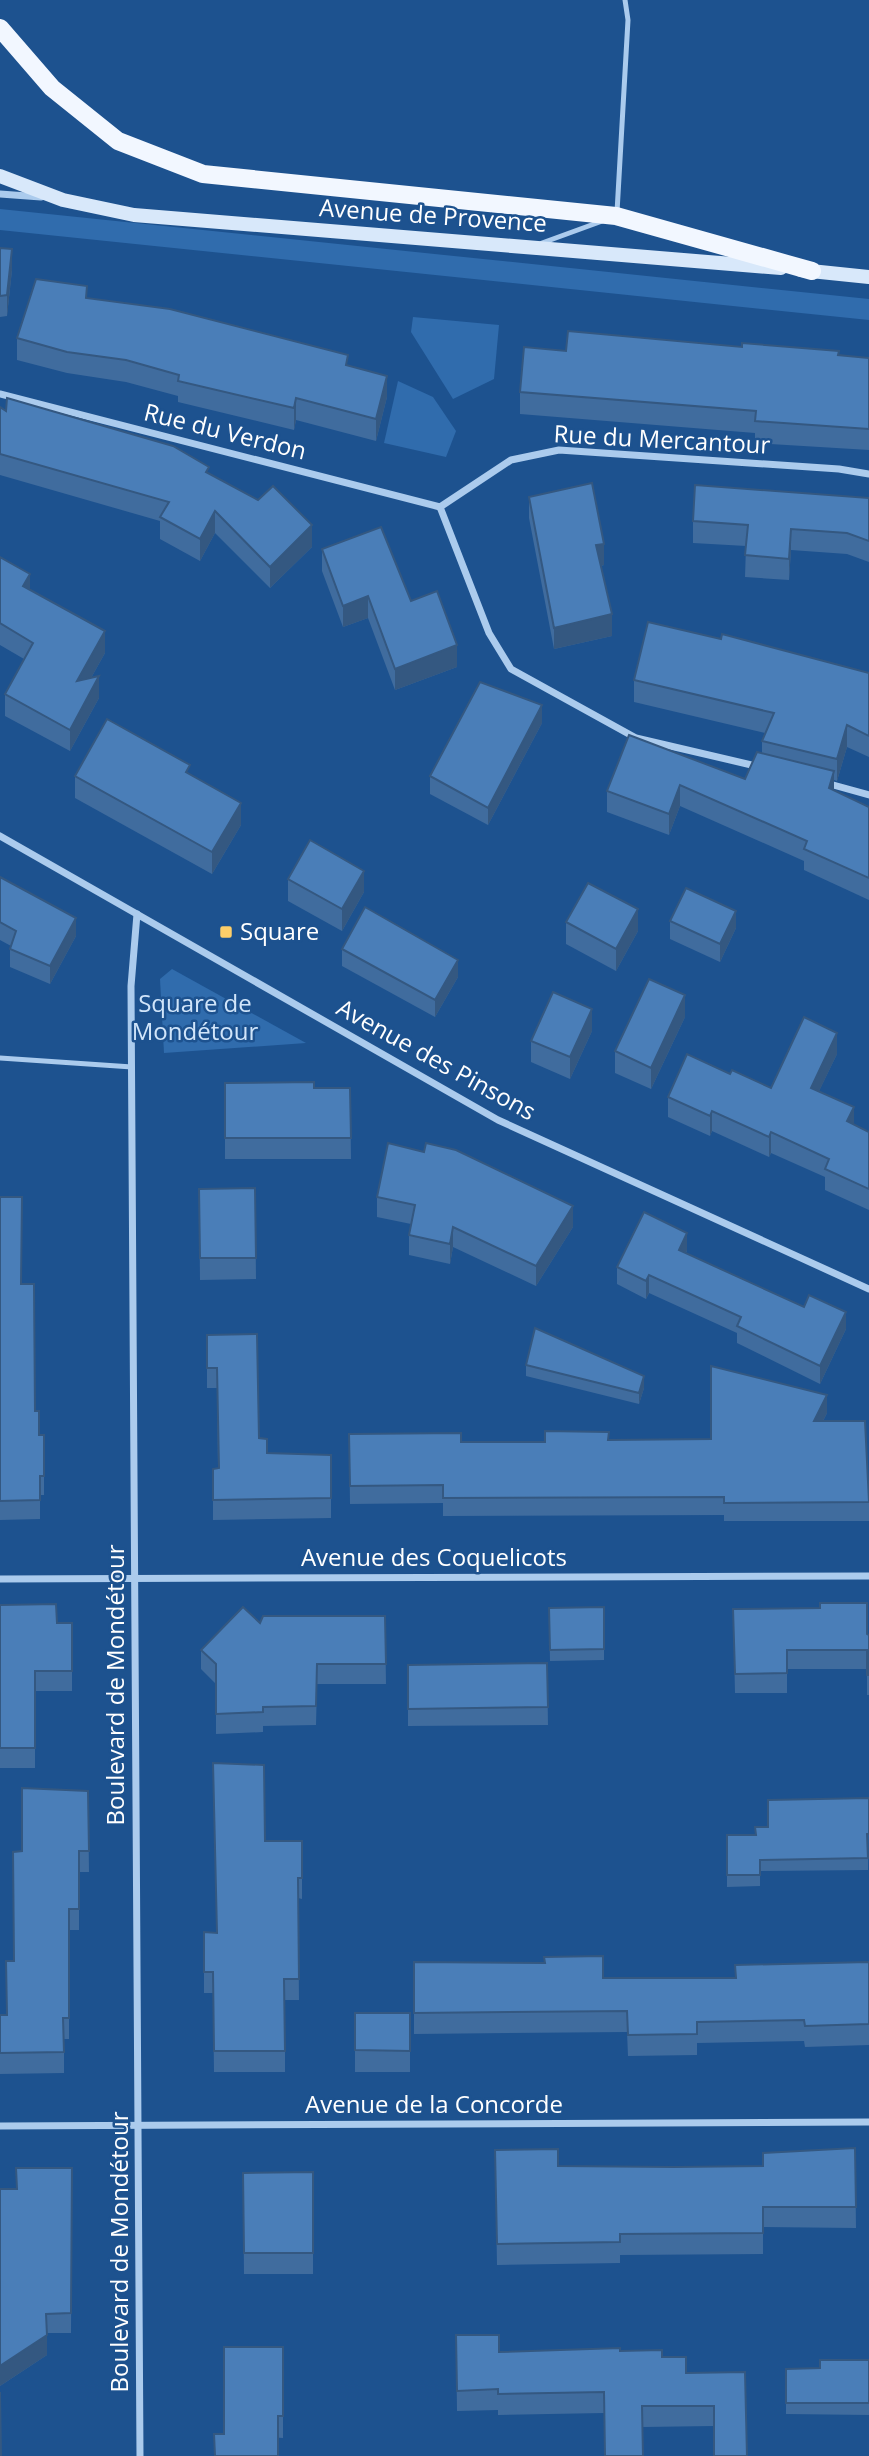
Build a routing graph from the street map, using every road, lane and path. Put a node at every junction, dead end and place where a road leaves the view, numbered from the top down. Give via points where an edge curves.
1 (625, 0) edge
2 (0, 28) edge
3 (0, 176) edge
4 (0, 194) edge
5 (63, 200) junction
6 (616, 216) junction
7 (536, 246) junction
8 (812, 271) junction
9 (869, 277) edge
10 (0, 394) edge
11 (869, 474) edge
12 (440, 507) junction
13 (770, 770) edge
14 (811, 780) edge
15 (869, 795) edge
16 (0, 836) edge
17 (137, 914) junction
18 (0, 1058) edge
19 (132, 1067) junction
20 (869, 1289) edge
21 (869, 1576) edge
22 (0, 1578) edge
23 (134, 1578) junction
24 (869, 2122) edge
25 (0, 2126) edge
26 (138, 2126) junction
27 (140, 2456) edge

1 - 6 lane via 628,20
2 - 6 main road via 51,88 118,141 203,174
3 - 5 street, Avenue de Provence
4 - 5 street
5 - 7 street, Avenue de Provence via 197,222
6 - 7 lane
6 - 8 main road
7 - 8 street, Avenue de Provence
8 - 9 street, Avenue de Provence
10 - 12 street, Rue du Verdon
11 - 12 street, Rue du Mercantour via 839,468 559,450 511,460
12 - 13 street via 489,633 511,669 636,738
14 - 15 street
16 - 17 street, Avenue des Pinsons
17 - 19 street, Boulevard de Mondétour via 131,986
17 - 20 street, Avenue des Pinsons via 498,1120
18 - 19 lane
19 - 23 street, Boulevard de Mondétour
21 - 23 street, Avenue des Coquelicots
22 - 23 street, Avenue des Coquelicots
23 - 26 street, Boulevard de Mondétour
24 - 26 street, Avenue de la Concorde
25 - 26 street, Avenue de la Concorde
26 - 27 street, Boulevard de Mondétour

